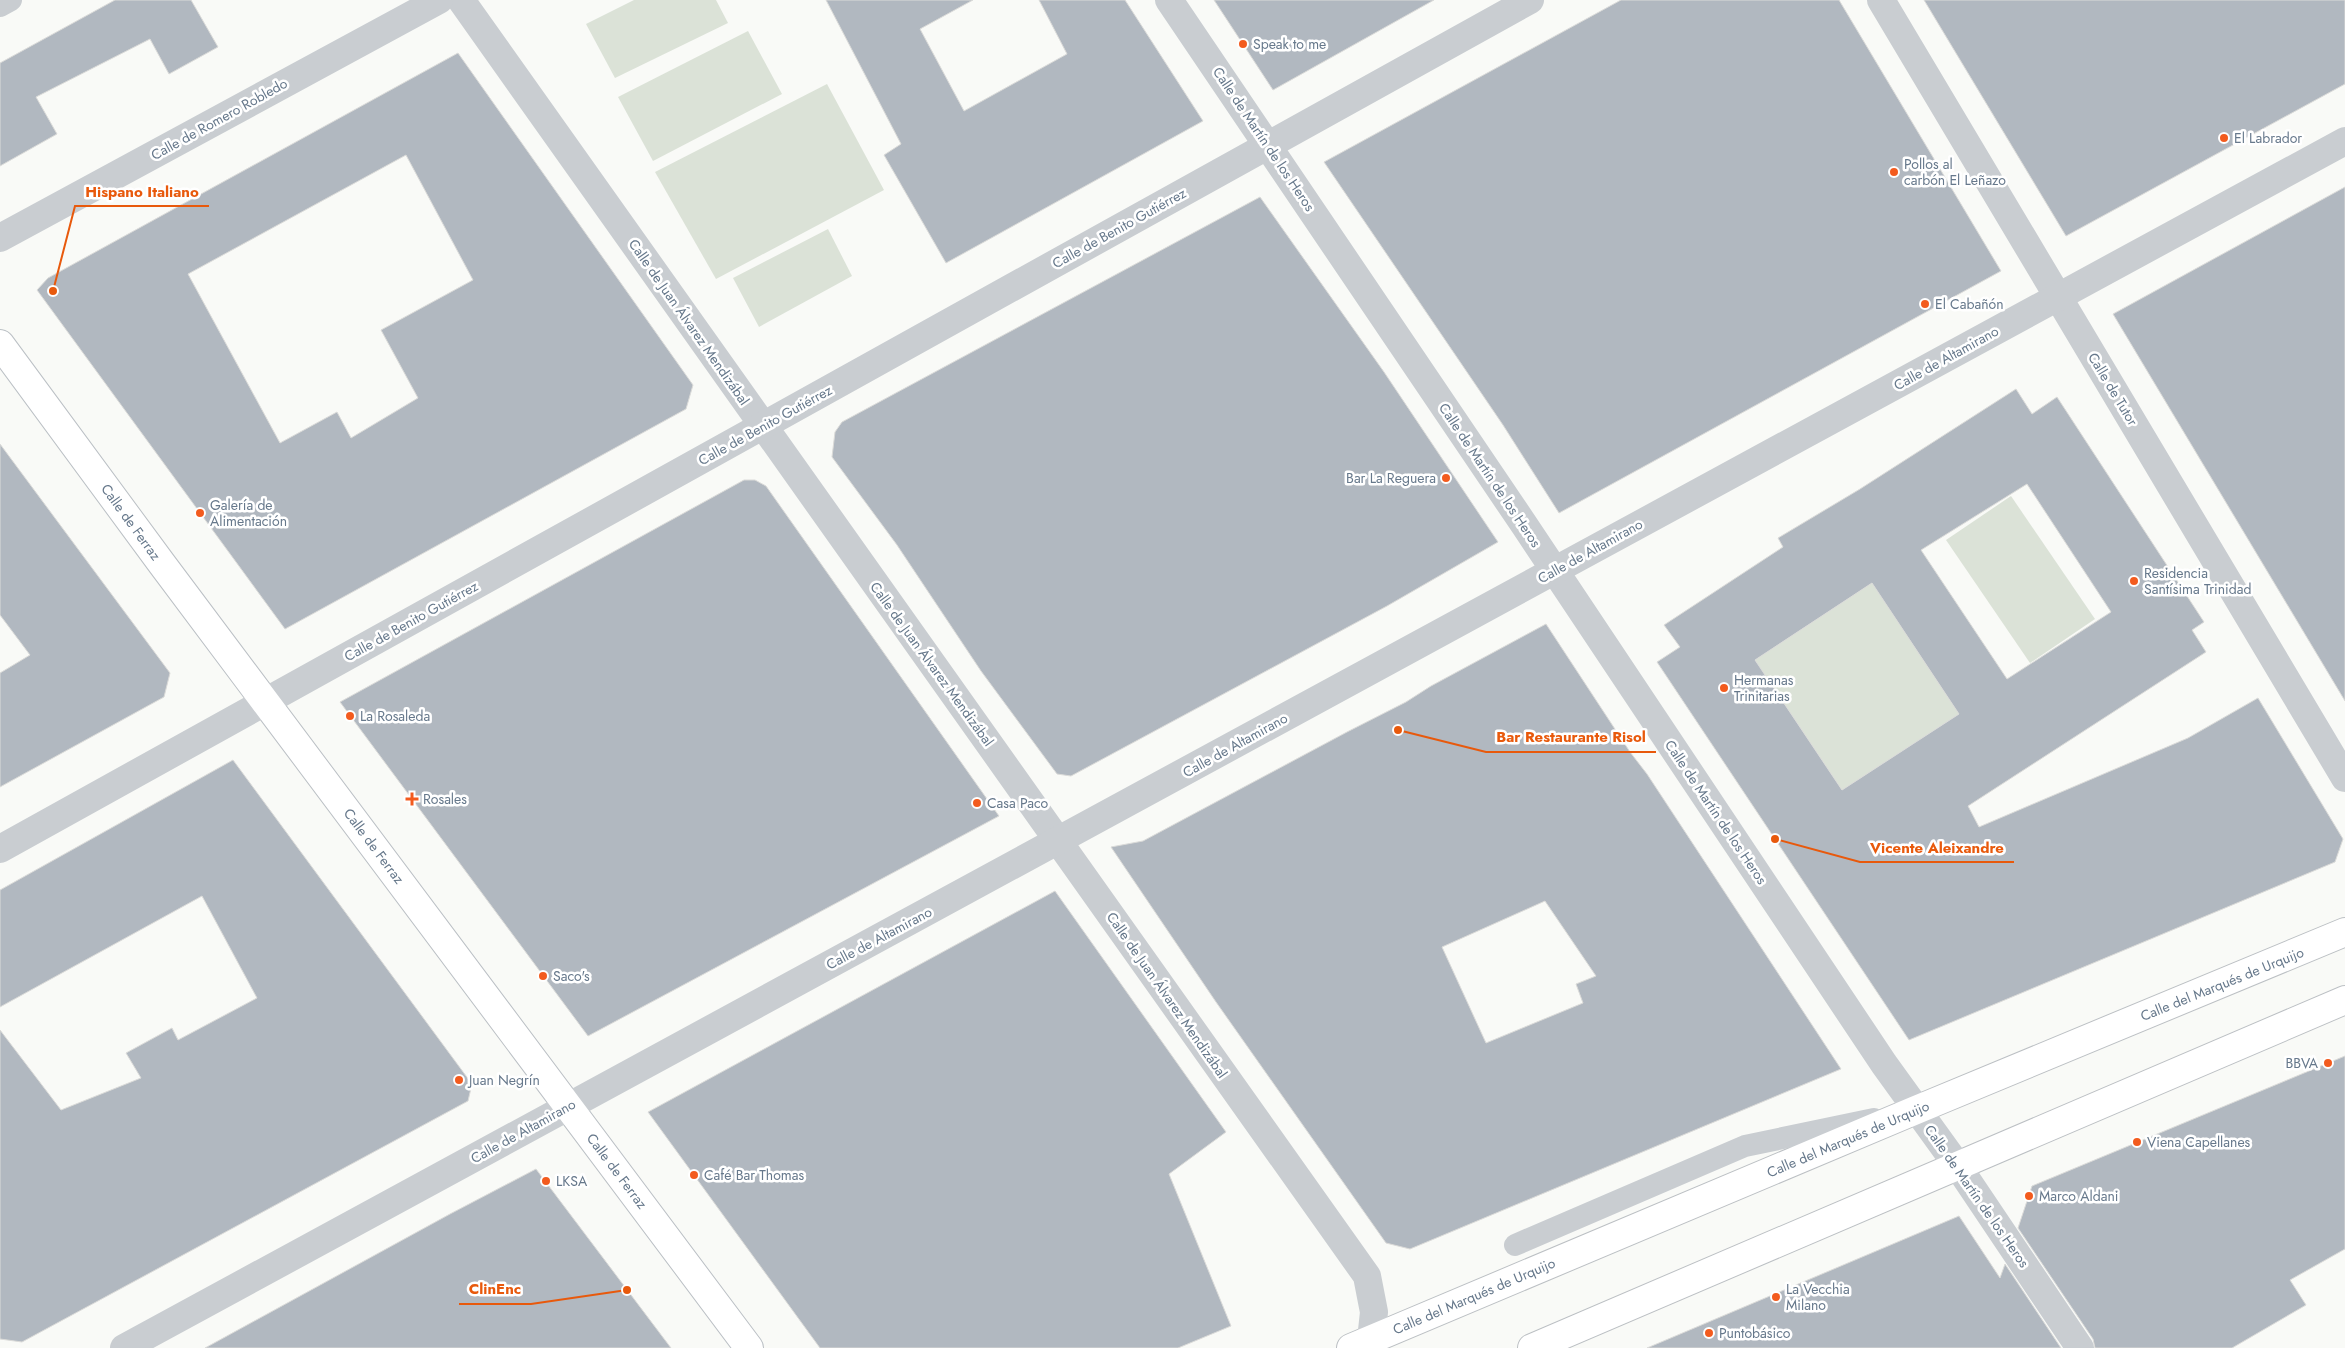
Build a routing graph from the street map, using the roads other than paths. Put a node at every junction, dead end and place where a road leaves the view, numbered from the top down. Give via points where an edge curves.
1 (11, 0) edge
2 (439, 0) edge
3 (461, 0) edge
4 (1169, 0) edge
5 (1530, 0) edge
6 (1881, 0) edge
7 (0, 6) edge
8 (2345, 141) edge
9 (1268, 145) junction
10 (0, 238) edge
11 (2058, 297) junction
12 (0, 344) edge
13 (762, 426) junction
14 (1554, 571) junction
15 (266, 701) junction
16 (2345, 778) edge
17 (1057, 841) junction
18 (0, 849) edge
19 (2345, 932) edge
20 (2345, 1000) edge
21 (568, 1106) junction
22 (1916, 1110) junction
23 (1957, 1164) junction
24 (1515, 1245) dead end
25 (1361, 1344) edge
26 (124, 1348) edge
27 (749, 1348) edge
28 (1532, 1348) edge
29 (2080, 1348) edge

1 - 7 lane
2 - 10 street, Calle de Romero Robledo
3 - 13 street, Calle de Juan Álvarez Mendizábal
4 - 9 street, Calle de Martín de los Heros
5 - 9 street, Calle de Benito Gutiérrez
6 - 11 street, Calle de Tutor
8 - 11 street, Calle de Altamirano
9 - 13 street, Calle de Benito Gutiérrez
9 - 14 street, Calle de Martín de los Heros
11 - 14 street, Calle de Altamirano
11 - 16 street, Calle de Tutor
12 - 15 main road, Calle de Ferraz
13 - 15 street, Calle de Benito Gutiérrez
13 - 17 street, Calle de Juan Álvarez Mendizábal
14 - 17 street, Calle de Altamirano
14 - 22 street, Calle de Martín de los Heros
15 - 18 street, Calle de Benito Gutiérrez
15 - 21 main road, Calle de Ferraz
17 - 21 street, Calle de Altamirano
17 - 25 street, Calle de Juan Álvarez Mendizábal via 1367,1276 1374,1312
19 - 22 main road, Calle del Marqués de Urquijo
20 - 23 main road
21 - 26 street, Calle de Altamirano
21 - 27 main road, Calle de Ferraz
22 - 23 street, Calle de Martín de los Heros
22 - 24 lane via 1745,1146
22 - 25 main road, Calle del Marqués de Urquijo
23 - 28 main road
23 - 29 street, Calle de Martín de los Heros

